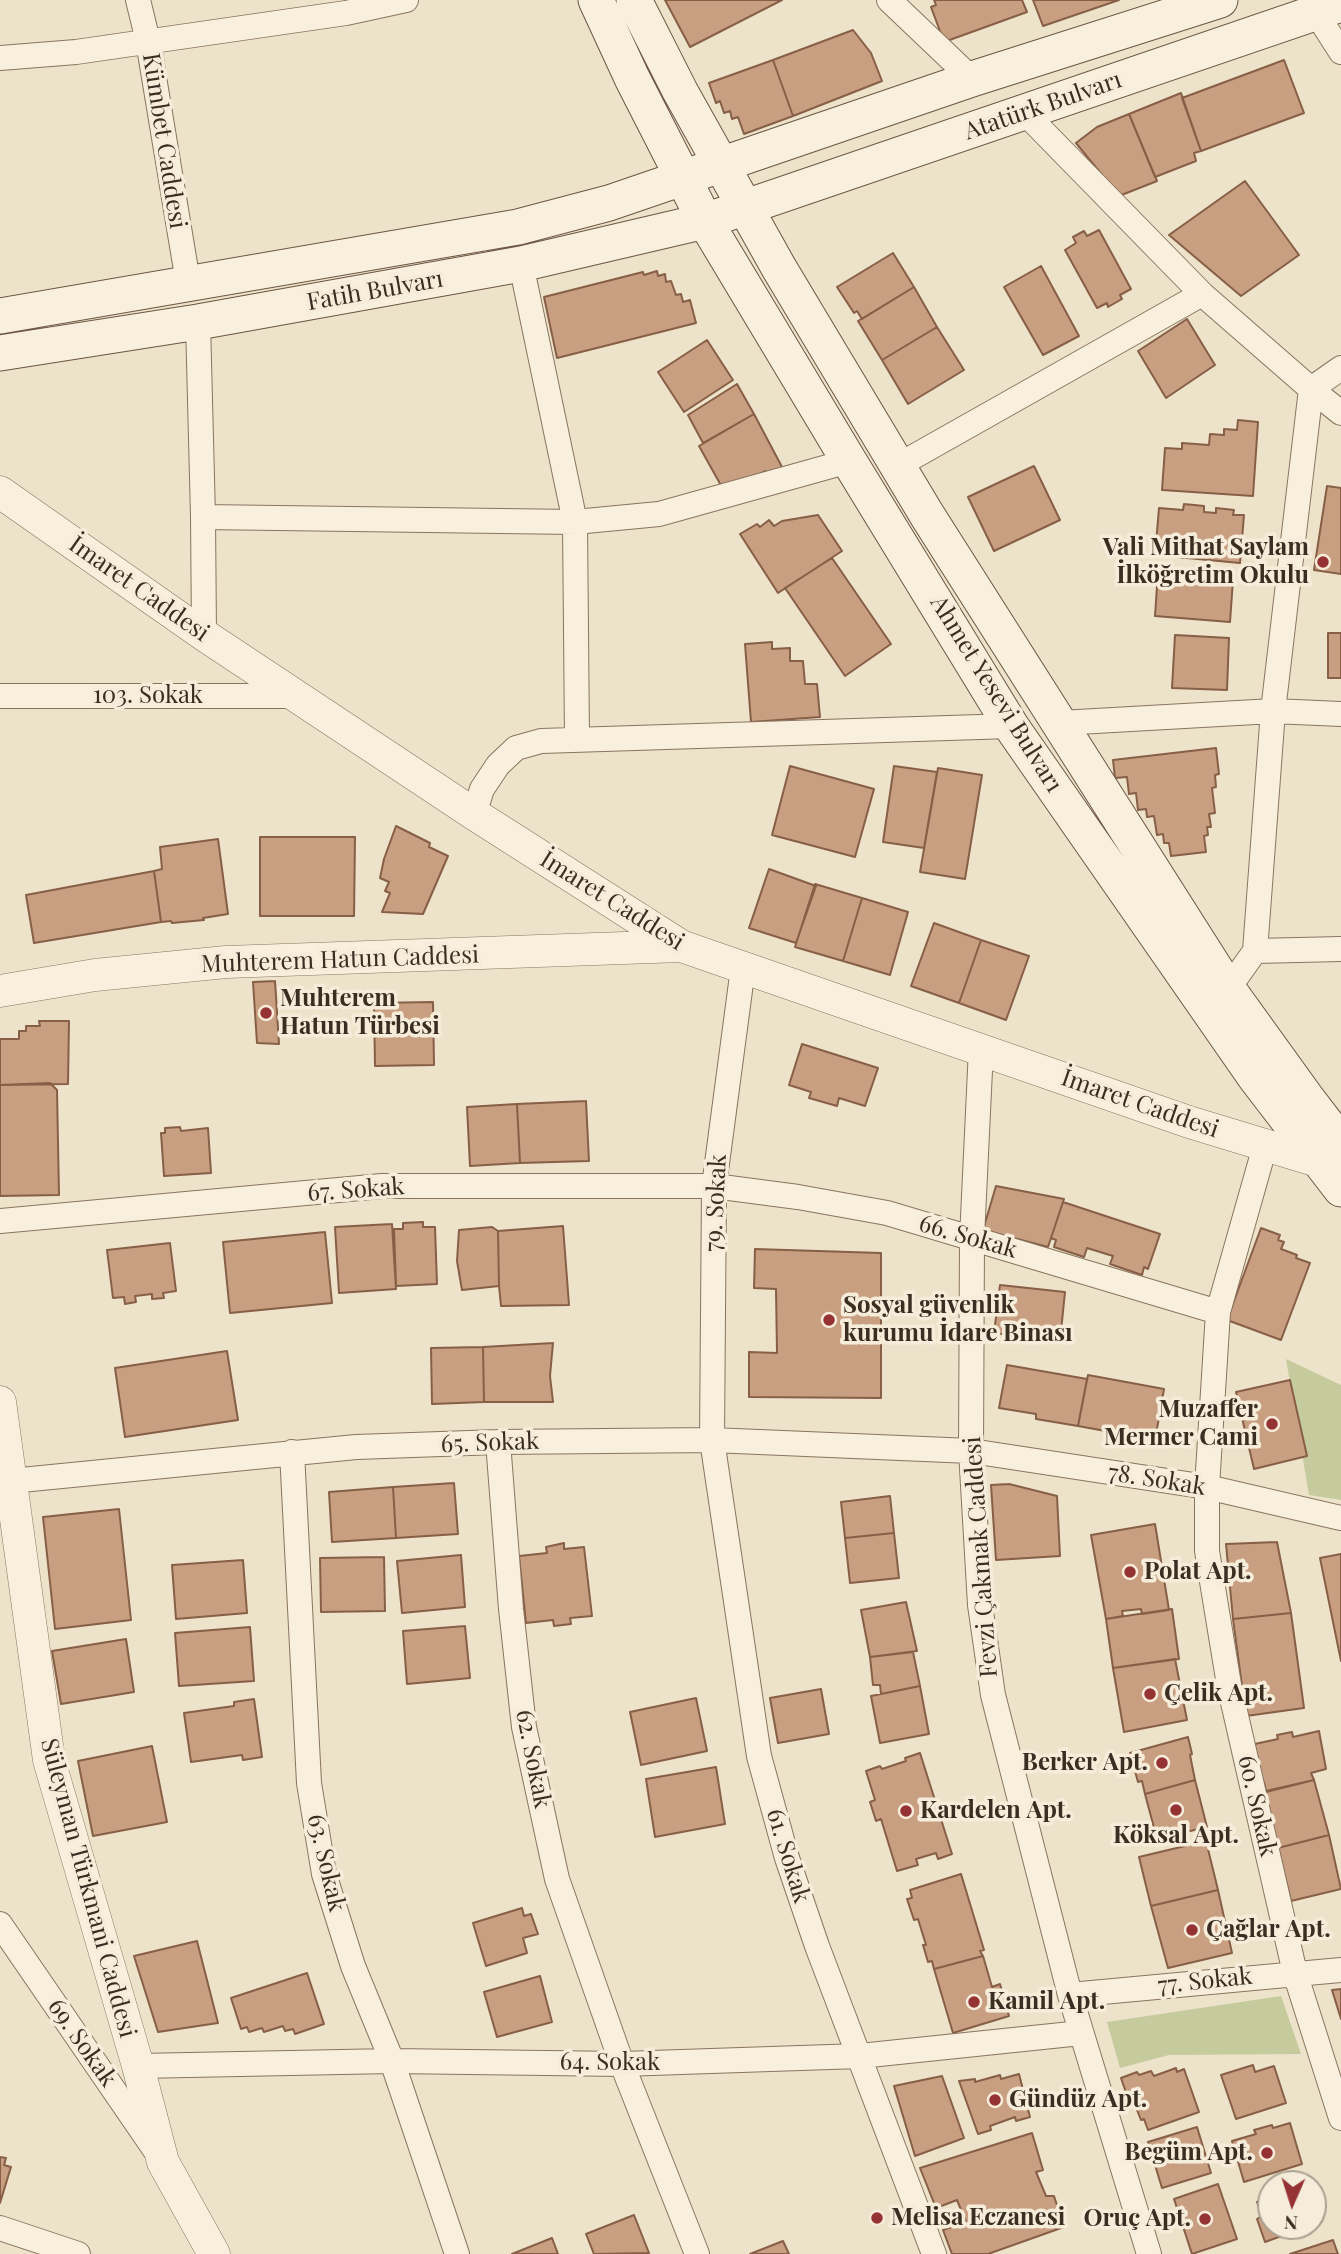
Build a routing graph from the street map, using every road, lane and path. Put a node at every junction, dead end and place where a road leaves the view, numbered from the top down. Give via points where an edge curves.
1 (138, 0) edge
2 (406, 0) edge
3 (596, 0) edge
4 (634, 0) edge
5 (889, 0) edge
6 (1220, 0) edge
7 (344, 6) edge
8 (1328, 8) edge
9 (148, 41) junction
10 (1341, 52) edge
11 (0, 58) edge
12 (972, 79) junction
13 (1024, 112) junction
14 (720, 163) junction
15 (684, 177) junction
16 (745, 207) junction
17 (705, 221) junction
18 (521, 264) junction
19 (188, 282) junction
20 (1202, 294) junction
21 (0, 316) edge
22 (198, 322) junction
23 (0, 353) edge
24 (1341, 368) edge
25 (1311, 389) junction
26 (1341, 413) edge
27 (849, 461) junction
28 (899, 465) junction
29 (0, 492) edge
30 (204, 517) junction
31 (575, 522) junction
32 (204, 635) junction
33 (0, 696) edge
34 (296, 696) junction
35 (1273, 710) junction
36 (1341, 714) edge
37 (1060, 723) junction
38 (1011, 726) junction
39 (577, 739) junction
40 (474, 814) junction
41 (681, 946) junction
42 (1341, 950) edge
43 (1255, 951) junction
44 (743, 968) junction
45 (1228, 989) junction
46 (0, 991) edge
47 (981, 1049) junction
48 (1265, 1146) junction
49 (1334, 1157) edge
50 (714, 1186) junction
51 (1341, 1189) edge
52 (0, 1221) edge
53 (972, 1238) junction
54 (1217, 1312) junction
55 (0, 1402) edge
56 (712, 1440) junction
57 (498, 1442) junction
58 (971, 1451) junction
59 (292, 1452) junction
60 (10, 1481) junction
61 (1207, 1487) junction
62 (1341, 1518) edge
63 (8, 1531) edge
64 (1, 1926) edge
65 (1341, 1970) edge
66 (1294, 1973) junction
67 (1070, 1995) junction
68 (1081, 2033) junction
69 (860, 2056) junction
70 (392, 2061) junction
71 (622, 2064) junction
72 (138, 2066) junction
73 (1341, 2118) edge
74 (163, 2162) junction
75 (0, 2228) edge
76 (78, 2254) edge
77 (214, 2254) edge
78 (457, 2254) edge
79 (698, 2254) edge
80 (934, 2254) edge
81 (1149, 2254) edge

1 - 9 street, Kümbet Caddesi
2 - 7 street
3 - 15 main road, Ahmet Yesevi Bulvarı
4 - 14 main road, Ahmet Yesevi Bulvarı
5 - 12 street
6 - 12 main road, Atatürk Bulvarı
7 - 9 street
8 - 10 street
8 - 13 main road, Atatürk Bulvarı
9 - 11 street
9 - 19 street, Kümbet Caddesi
12 - 14 main road, Atatürk Bulvarı
13 - 16 main road, Atatürk Bulvarı
13 - 20 street
14 - 15 main road, Atatürk Bulvarı
14 - 16 main road, Ahmet Yesevi Bulvarı
15 - 17 main road, Ahmet Yesevi Bulvarı
15 - 19 main road, Fatih Bulvarı via 518,227
16 - 17 main road, Fatih Bulvarı
16 - 28 main road, Ahmet Yesevi Bulvarı
17 - 18 main road, Fatih Bulvarı
17 - 27 main road, Ahmet Yesevi Bulvarı
18 - 22 main road, Fatih Bulvarı
18 - 31 street
19 - 21 main road, Fatih Bulvarı
20 - 25 street
20 - 28 street
22 - 23 main road, Fatih Bulvarı
22 - 30 street
24 - 25 street
25 - 26 street
25 - 35 street
27 - 31 street via 659,514
27 - 38 main road, Ahmet Yesevi Bulvarı
28 - 37 main road, Ahmet Yesevi Bulvarı
29 - 32 street, İmaret Caddesi
30 - 31 street
30 - 32 street
31 - 39 street
32 - 34 street, İmaret Caddesi
33 - 34 street, 103. Sokak
34 - 40 street, İmaret Caddesi
35 - 36 street
35 - 37 street
35 - 43 street
37 - 45 main road, Ahmet Yesevi Bulvarı
38 - 39 street
38 - 49 main road, Ahmet Yesevi Bulvarı via 1255,1077
39 - 40 street via 516,748 482,789
40 - 41 street, İmaret Caddesi
41 - 44 street, İmaret Caddesi
41 - 46 street, Muhterem Hatun Caddesi via 226,962 95,975
42 - 43 street
43 - 45 street
44 - 47 street, İmaret Caddesi
44 - 50 street, 79. Sokak
45 - 49 main road, Ahmet Yesevi Bulvarı via 1308,1100
47 - 48 street, İmaret Caddesi
47 - 53 street, Fevzi Çakmak Caddesi
48 - 49 street, İmaret Caddesi
48 - 54 street, 60. Sokak
49 - 51 main road, Ahmet Yesevi Bulvarı
50 - 52 street, 67. Sokak via 382,1186
50 - 53 street, 66. Sokak via 887,1213
50 - 56 street, 79. Sokak
53 - 54 street, 66. Sokak
53 - 58 street, Fevzi Çakmak Caddesi
54 - 61 street, 60. Sokak
55 - 60 street, Süleyman Türkmani Caddesi
56 - 57 street, 65. Sokak
56 - 58 street, 65. Sokak
56 - 69 street, 61. Sokak via 759,1756 791,1871
57 - 59 street, 65. Sokak
57 - 71 street, 62. Sokak via 524,1727 557,1879
58 - 61 street, 78. Sokak
58 - 67 street, Fevzi Çakmak Caddesi via 980,1605 993,1695
59 - 60 street, 65. Sokak
59 - 70 street, 63. Sokak via 309,1783 324,1874 353,1966
60 - 63 street, Süleyman Türkmani Caddesi
61 - 62 street, 78. Sokak
61 - 66 street, 60. Sokak via 1207,1551 1229,1685
63 - 72 street, Süleyman Türkmani Caddesi via 48,1760
64 - 74 street, 69. Sokak
65 - 66 street, 77. Sokak
66 - 67 street, 77. Sokak
66 - 73 street, 60. Sokak
67 - 68 street, Fevzi Çakmak Caddesi
68 - 69 street, 64. Sokak
68 - 81 street, Fevzi Çakmak Caddesi
69 - 71 street, 64. Sokak
69 - 80 street, 61. Sokak
70 - 71 street, 64. Sokak
70 - 72 street, 64. Sokak
70 - 78 street, 63. Sokak
71 - 79 street, 62. Sokak
72 - 74 street, Süleyman Türkmani Caddesi
74 - 77 street, Süleyman Türkmani Caddesi
75 - 76 street

